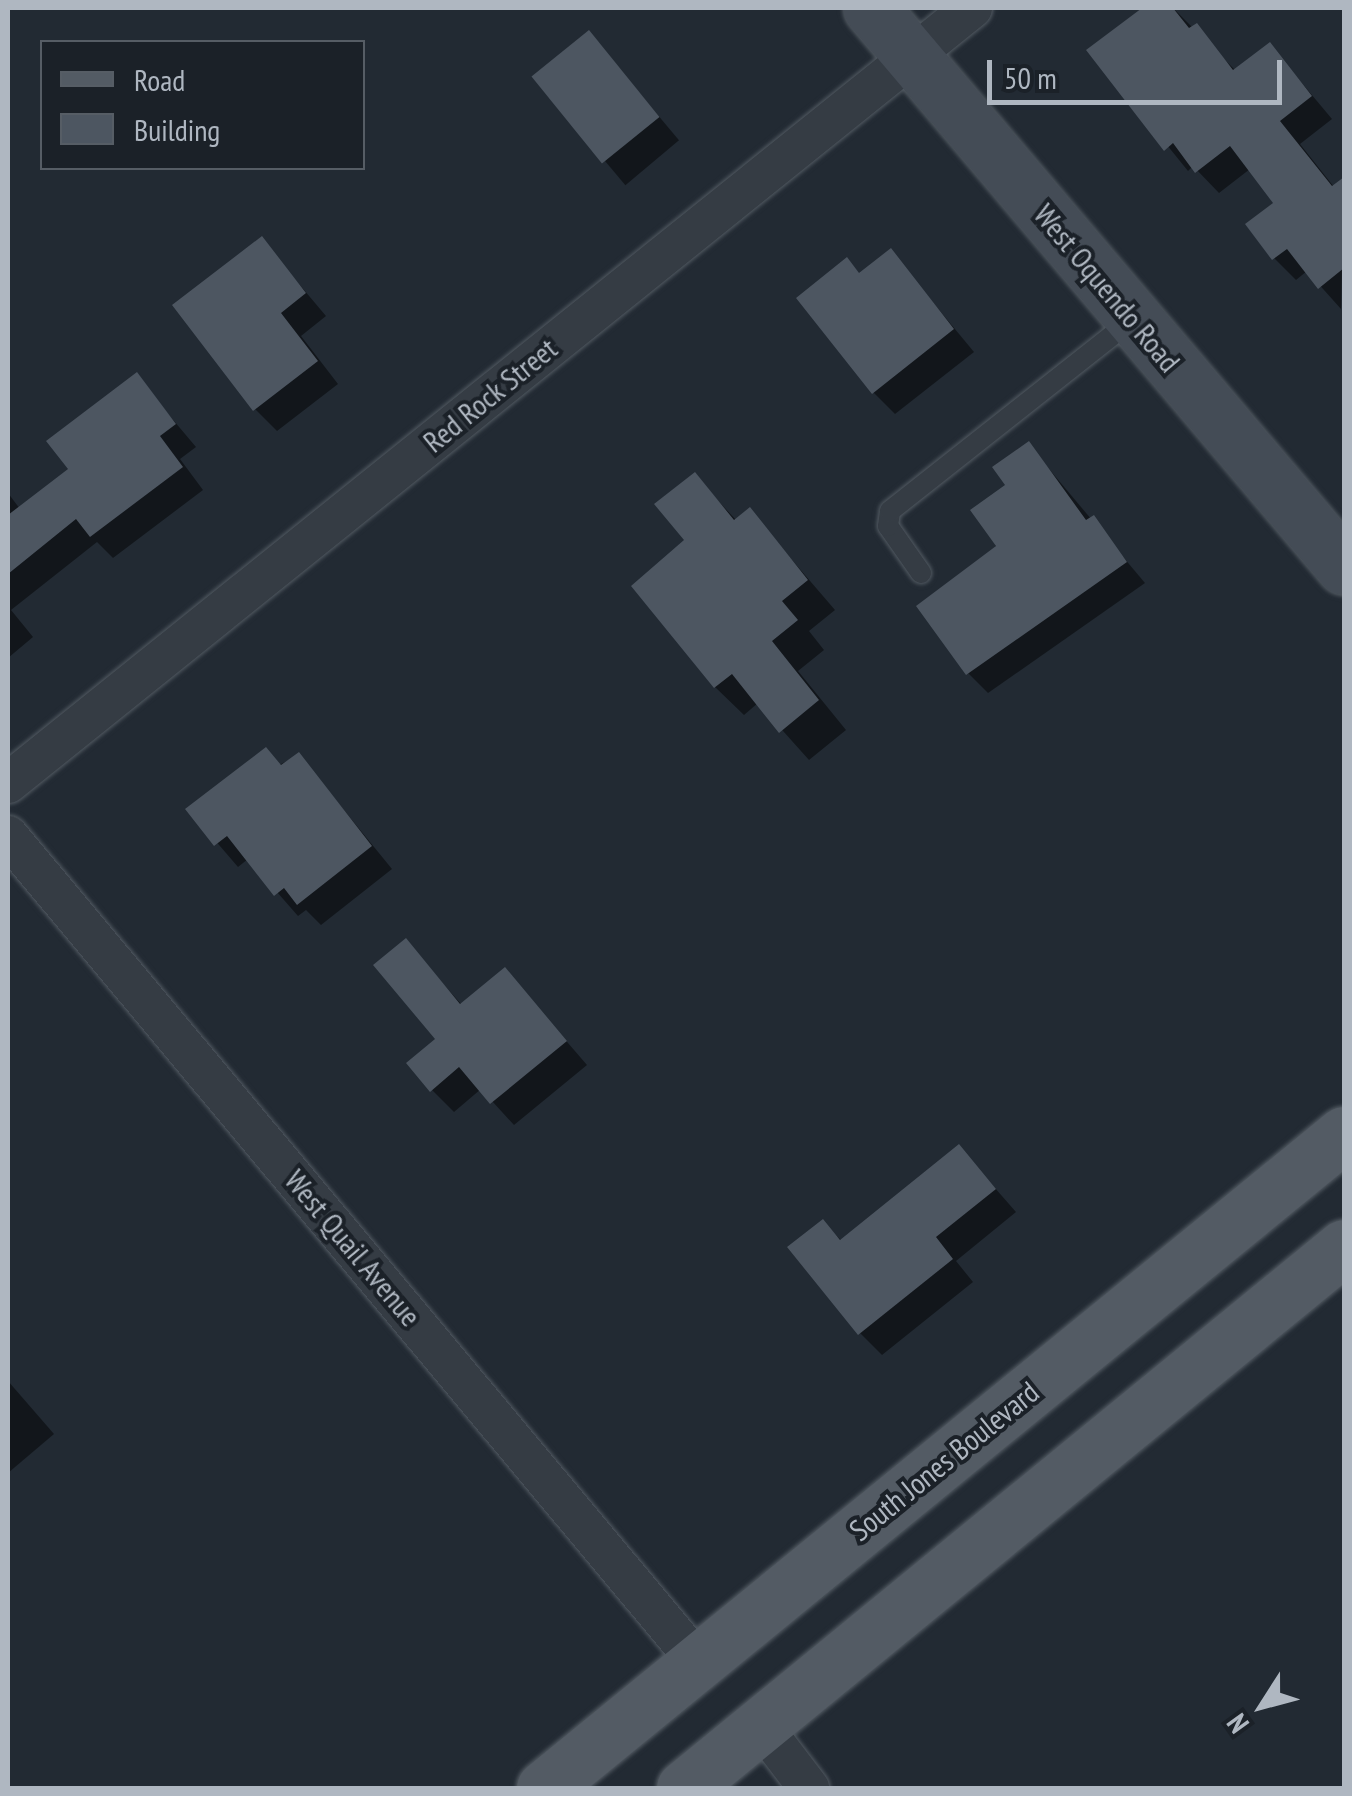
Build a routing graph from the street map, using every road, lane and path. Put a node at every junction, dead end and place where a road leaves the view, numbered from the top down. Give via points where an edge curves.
1 (871, 8) edge
2 (972, 8) edge
3 (911, 56) junction
4 (1134, 319) junction
5 (1344, 567) edge
6 (921, 573) dead end
7 (8, 783) edge
8 (8, 836) edge
9 (1344, 1134) edge
10 (1344, 1246) edge
11 (698, 1662) junction
12 (760, 1724) junction
13 (544, 1788) edge
14 (684, 1788) edge
15 (808, 1788) edge

1 - 3 street, West Oquendo Road
2 - 3 street, Red Rock Street
3 - 4 street, West Oquendo Road
3 - 7 street, Red Rock Street
4 - 5 street, West Oquendo Road
4 - 6 lane via 890,511 888,526
8 - 11 street, West Quail Avenue
9 - 11 main road, South Jones Boulevard
10 - 12 main road
11 - 13 main road, South Jones Boulevard
12 - 14 main road
12 - 15 street

